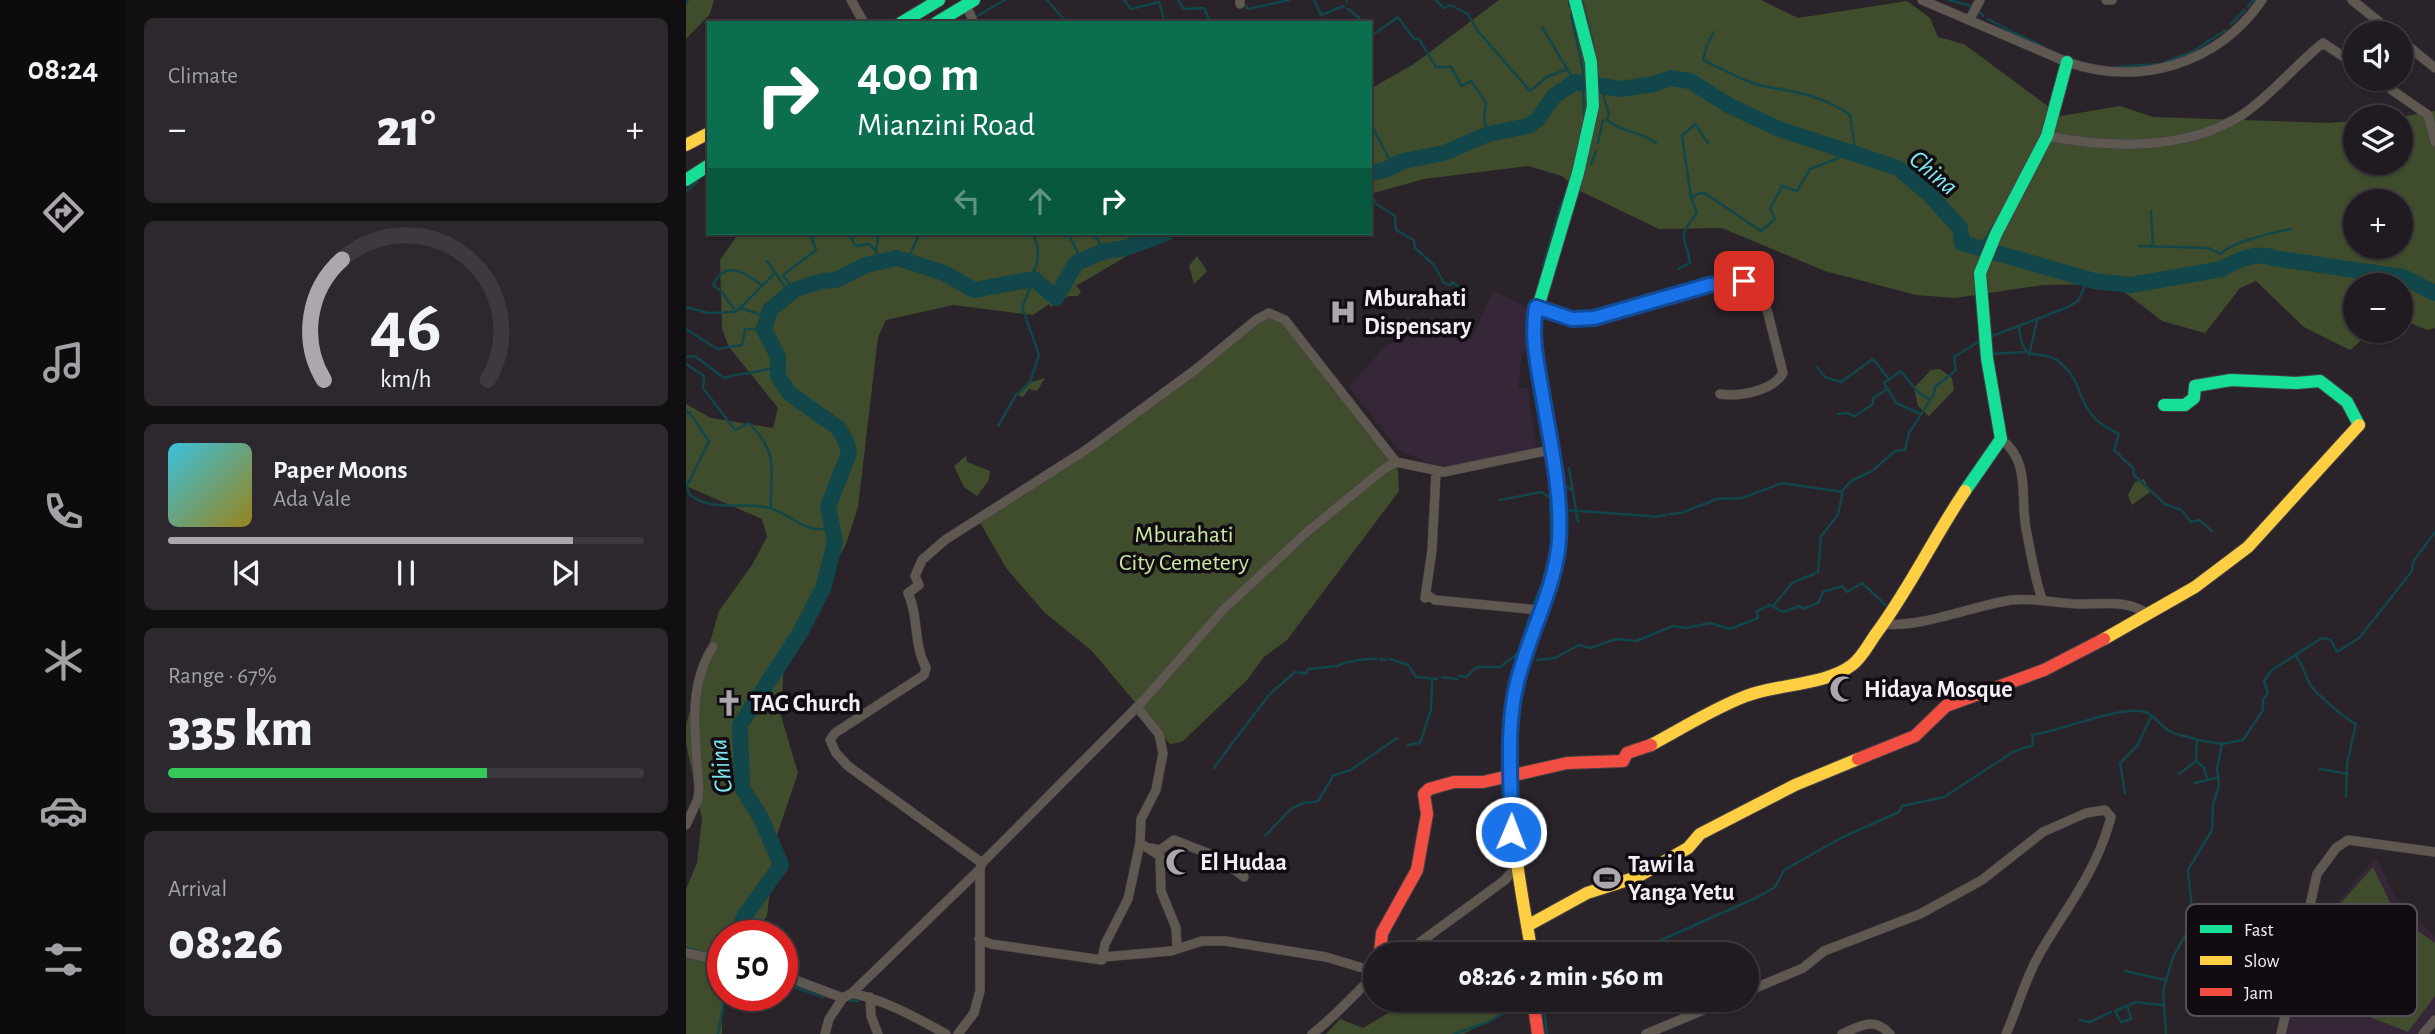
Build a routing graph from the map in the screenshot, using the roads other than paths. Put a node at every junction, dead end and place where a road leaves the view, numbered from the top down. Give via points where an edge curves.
1 (851, 0) edge
2 (939, 0) edge
3 (1575, 0) edge
4 (1922, 0) edge
5 (1980, 0) edge
6 (2106, 0) edge
7 (2112, 0) edge
8 (2262, 0) edge
9 (2352, 0) edge
10 (970, 2) edge
11 (1970, 19) junction
12 (863, 21) edge
13 (904, 21) edge
14 (939, 21) edge
15 (974, 21) edge
16 (2378, 21) edge
17 (2413, 50) edge
18 (2343, 56) edge
19 (2067, 62) junction
20 (2435, 68) edge
21 (2393, 91) edge
22 (707, 134) edge
23 (2047, 136) junction
24 (2435, 142) edge
25 (686, 145) edge
26 (707, 166) edge
27 (686, 180) edge
28 (1536, 307) junction
29 (1720, 394) dead end
30 (2164, 405) dead end
31 (2001, 439) junction
32 (1550, 450) junction
33 (1396, 461) junction
34 (1436, 472) junction
35 (2042, 598) junction
36 (1539, 610) junction
37 (2148, 615) junction
38 (1883, 624) junction
39 (713, 647) dead end
40 (1137, 707) junction
41 (1512, 775) junction
42 (686, 825) edge
43 (1144, 845) junction
44 (2435, 852) edge
45 (981, 866) junction
46 (1515, 868) junction
47 (1244, 877) dead end
48 (2308, 904) edge
49 (1527, 926) junction
50 (979, 939) junction
51 (1381, 942) edge
52 (1421, 942) edge
53 (1530, 942) edge
54 (1177, 948) junction
55 (686, 953) edge
56 (707, 958) edge
57 (1102, 960) junction
58 (1363, 969) edge
59 (798, 980) edge
60 (1363, 985) edge
61 (1759, 987) edge
62 (848, 995) junction
63 (870, 997) junction
64 (1535, 1012) edge
65 (1699, 1012) edge
66 (2285, 1016) edge
67 (2435, 1020) edge
68 (825, 1034) edge
69 (878, 1034) edge
70 (946, 1034) edge
71 (958, 1034) edge
72 (1312, 1034) edge
73 (1538, 1034) edge
74 (1646, 1034) edge
75 (1842, 1034) edge
76 (1890, 1034) edge
77 (2006, 1034) edge
78 (2281, 1034) edge
79 (2423, 1034) edge

1 - 12 street
2 - 13 main road
3 - 28 main road via 1594,86 1590,126
4 - 11 street
5 - 11 street
6 - 7 street
8 - 19 street via 2234,33 2184,62 2123,74
9 - 16 street
10 - 14 main road
10 - 15 street
11 - 19 street
17 - 20 street
18 - 23 street via 2323,43 2240,116 2216,127 2121,145
19 - 23 main road
21 - 24 street via 2428,115
22 - 25 main road
23 - 31 main road via 1982,268 1987,358
26 - 27 main road
28 - 29 street via 1572,319 1594,318 1709,285 1752,284 1762,290 1783,364 1782,377 1746,395
28 - 32 main road via 1535,356
30 - 37 main road via 2185,405 2194,398 2195,386 2216,382 2320,381 2347,402 2360,426 2256,539 2195,587
31 - 35 street via 2012,447 2021,465 2026,527
31 - 38 main road
32 - 34 street
32 - 36 main road via 1559,541 1552,578
33 - 34 street
33 - 40 street via 1308,531 1224,609
33 - 45 street via 1285,320 1269,313 1086,450 930,552 915,576 919,585 908,593 924,675 830,740 848,766
34 - 36 street via 1426,598
35 - 37 street via 2076,604 2132,604
35 - 38 street
36 - 41 main road via 1516,686 1510,741
37 - 49 main road via 2044,670 1947,706 1914,736 1795,785 1700,834 1688,848 1637,877 1587,893
38 - 41 main road via 1851,666 1805,683 1746,696 1627,753 1623,761 1570,763
39 - 42 street via 698,674 692,700 699,788
40 - 43 street via 1164,746 1156,790 1141,819
40 - 45 street
41 - 46 main road
41 - 51 main road via 1454,782 1424,794 1427,814 1417,870
43 - 47 street via 1160,850 1174,840 1220,858
43 - 54 street via 1160,856 1160,891 1176,928
43 - 57 street
44 - 48 street via 2348,840 2317,874
45 - 50 street
45 - 62 street
46 - 49 main road
46 - 52 street via 1506,880
49 - 53 main road
50 - 57 street
50 - 71 street via 980,991 974,1013
54 - 57 street
54 - 58 street via 1226,941 1326,957
55 - 56 street
59 - 62 street
60 - 72 street via 1337,1016
61 - 77 street via 1803,968 1824,951 1920,914 1982,880 2043,832 2086,813 2105,810 2111,817 2091,872 2035,962
62 - 63 street
62 - 68 street via 829,1018
63 - 69 street
63 - 70 street
64 - 73 main road
65 - 74 street
66 - 78 street
67 - 79 street
75 - 76 street via 1864,1023 1884,1027

